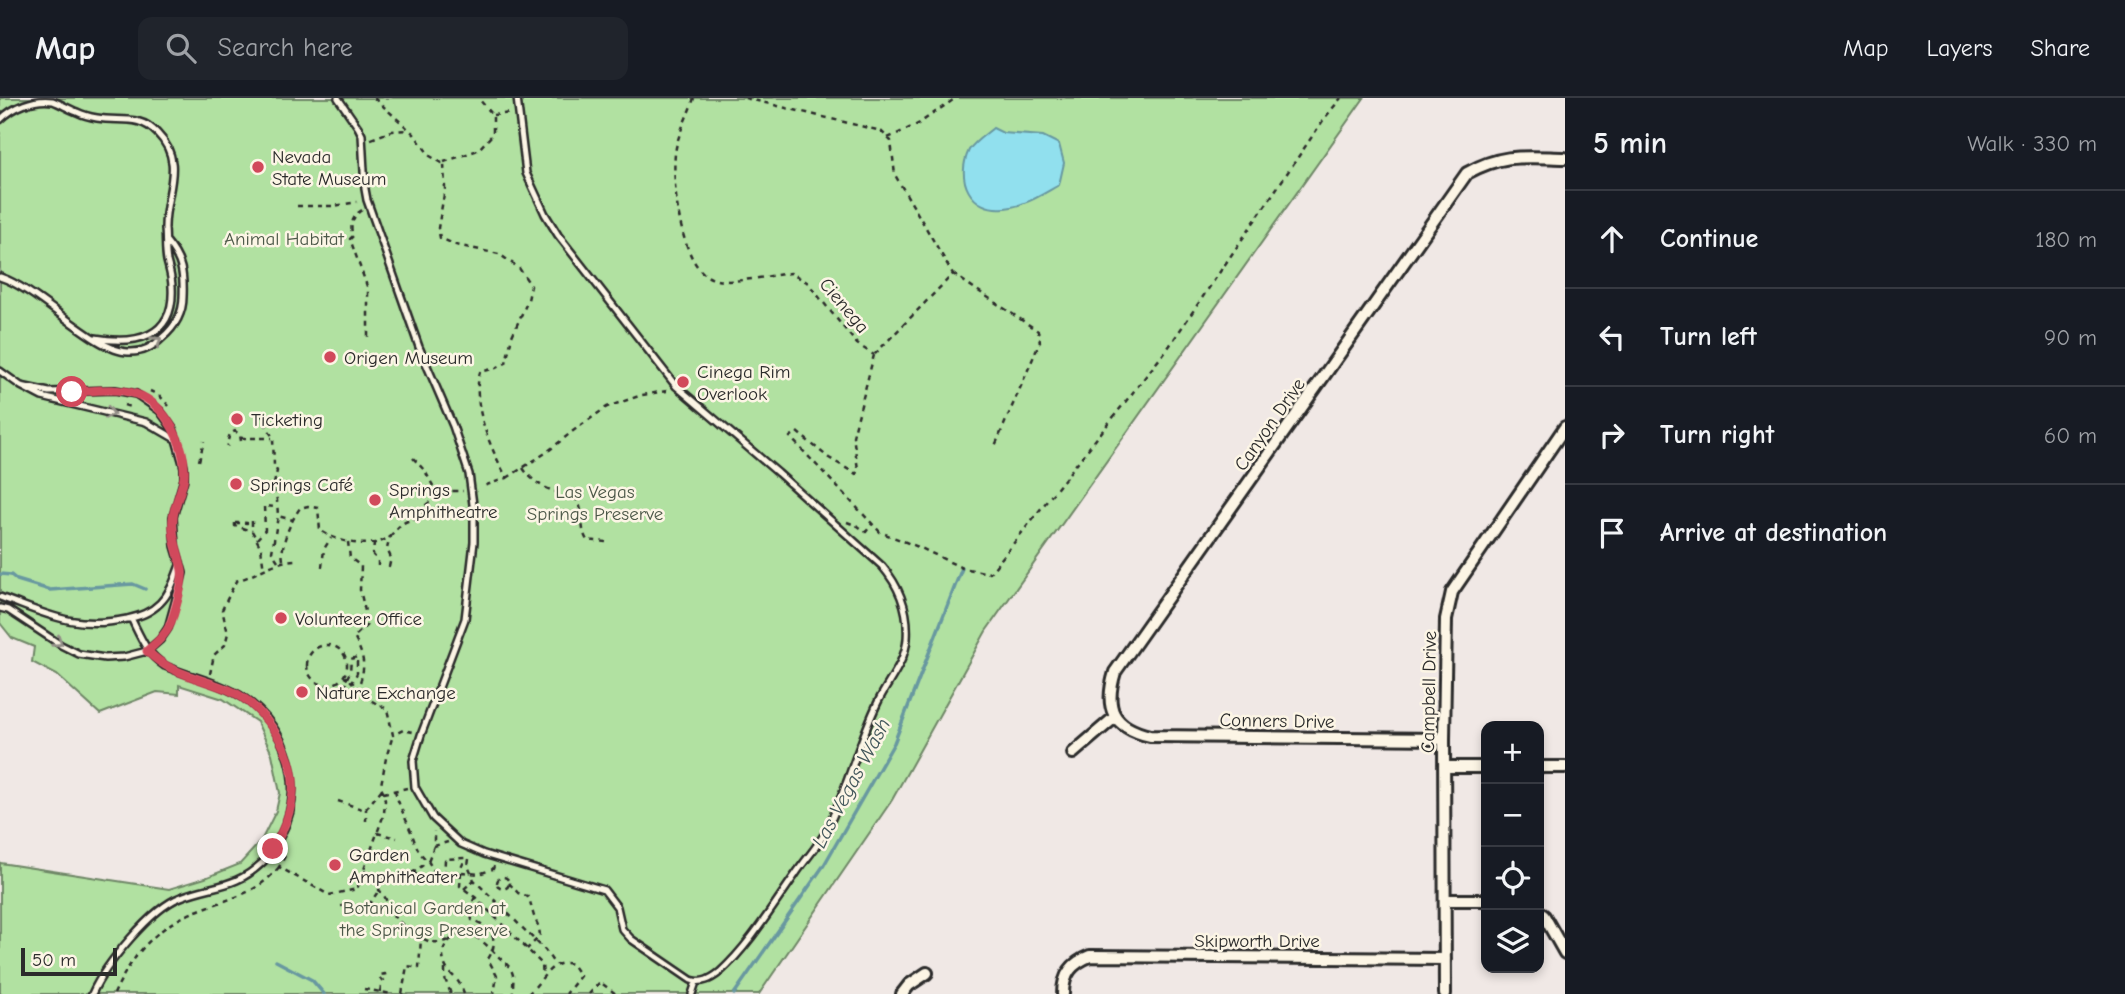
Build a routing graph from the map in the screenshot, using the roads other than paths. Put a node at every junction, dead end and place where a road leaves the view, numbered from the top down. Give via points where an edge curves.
1 (338, 98) edge
2 (517, 98) edge
3 (0, 120) edge
4 (1565, 159) edge
5 (167, 242) junction
6 (0, 277) edge
7 (95, 338) junction
8 (0, 370) edge
9 (21, 386) junction
10 (1564, 430) edge
11 (177, 440) junction
12 (180, 565) junction
13 (0, 597) edge
14 (0, 608) edge
15 (131, 618) junction
16 (147, 651) junction
17 (1115, 717) junction
18 (1444, 739) junction
19 (1073, 753) dead end
20 (1444, 767) junction
21 (1481, 767) edge
22 (1544, 767) edge
23 (1565, 767) edge
24 (1445, 900) junction
25 (1481, 900) edge
26 (1544, 916) edge
27 (1565, 953) edge
28 (1445, 959) junction
29 (927, 973) dead end
30 (696, 982) junction
31 (92, 994) edge
32 (692, 994) edge
33 (902, 994) edge
34 (1063, 994) edge
35 (1445, 994) edge

1 - 30 lane via 362,135 367,203 453,426 469,474 474,512 465,618 413,761 415,787 439,825 471,850 604,890 631,939
2 - 30 lane via 526,173 558,235 676,386 893,579 907,619 903,656 878,701 825,834 739,951 720,972
3 - 5 lane via 18,106 41,99 97,118 135,120 152,128 173,162
4 - 17 street, Canyon Drive via 1507,157 1466,173 1115,673 1109,692
5 - 7 lane via 172,296 163,324 135,340
7 -> 5 lane via 126,353 142,351 169,332 178,320 183,288 177,255
6 - 7 lane via 28,290
8 - 9 lane
9 -> 11 lane via 42,397 146,422
9 - 11 lane via 48,392 115,390 136,394 160,411
10 - 18 street, Campbell Drive via 1452,592 1446,619
11 - 12 lane via 184,467 173,517
12 - 15 lane via 162,602 149,613
12 - 16 lane via 183,573 168,628
13 - 15 lane via 76,623
14 -> 16 lane via 79,654 114,657
15 - 16 lane
16 - 31 lane via 165,666 243,697 264,716 291,762 287,824 263,862 235,882 181,897 156,912 109,966
17 - 18 street, Conners Drive via 1131,732 1150,736
17 - 19 street
18 - 20 street, Campbell Drive
20 - 21 street
20 - 24 street, Campbell Drive
22 - 23 street
24 - 25 street
24 - 28 street, Campbell Drive
26 - 27 street
28 - 34 street, Skipworth Drive via 1090,956 1065,976
28 - 35 street, Campbell Drive
29 - 33 street
30 - 32 lane

